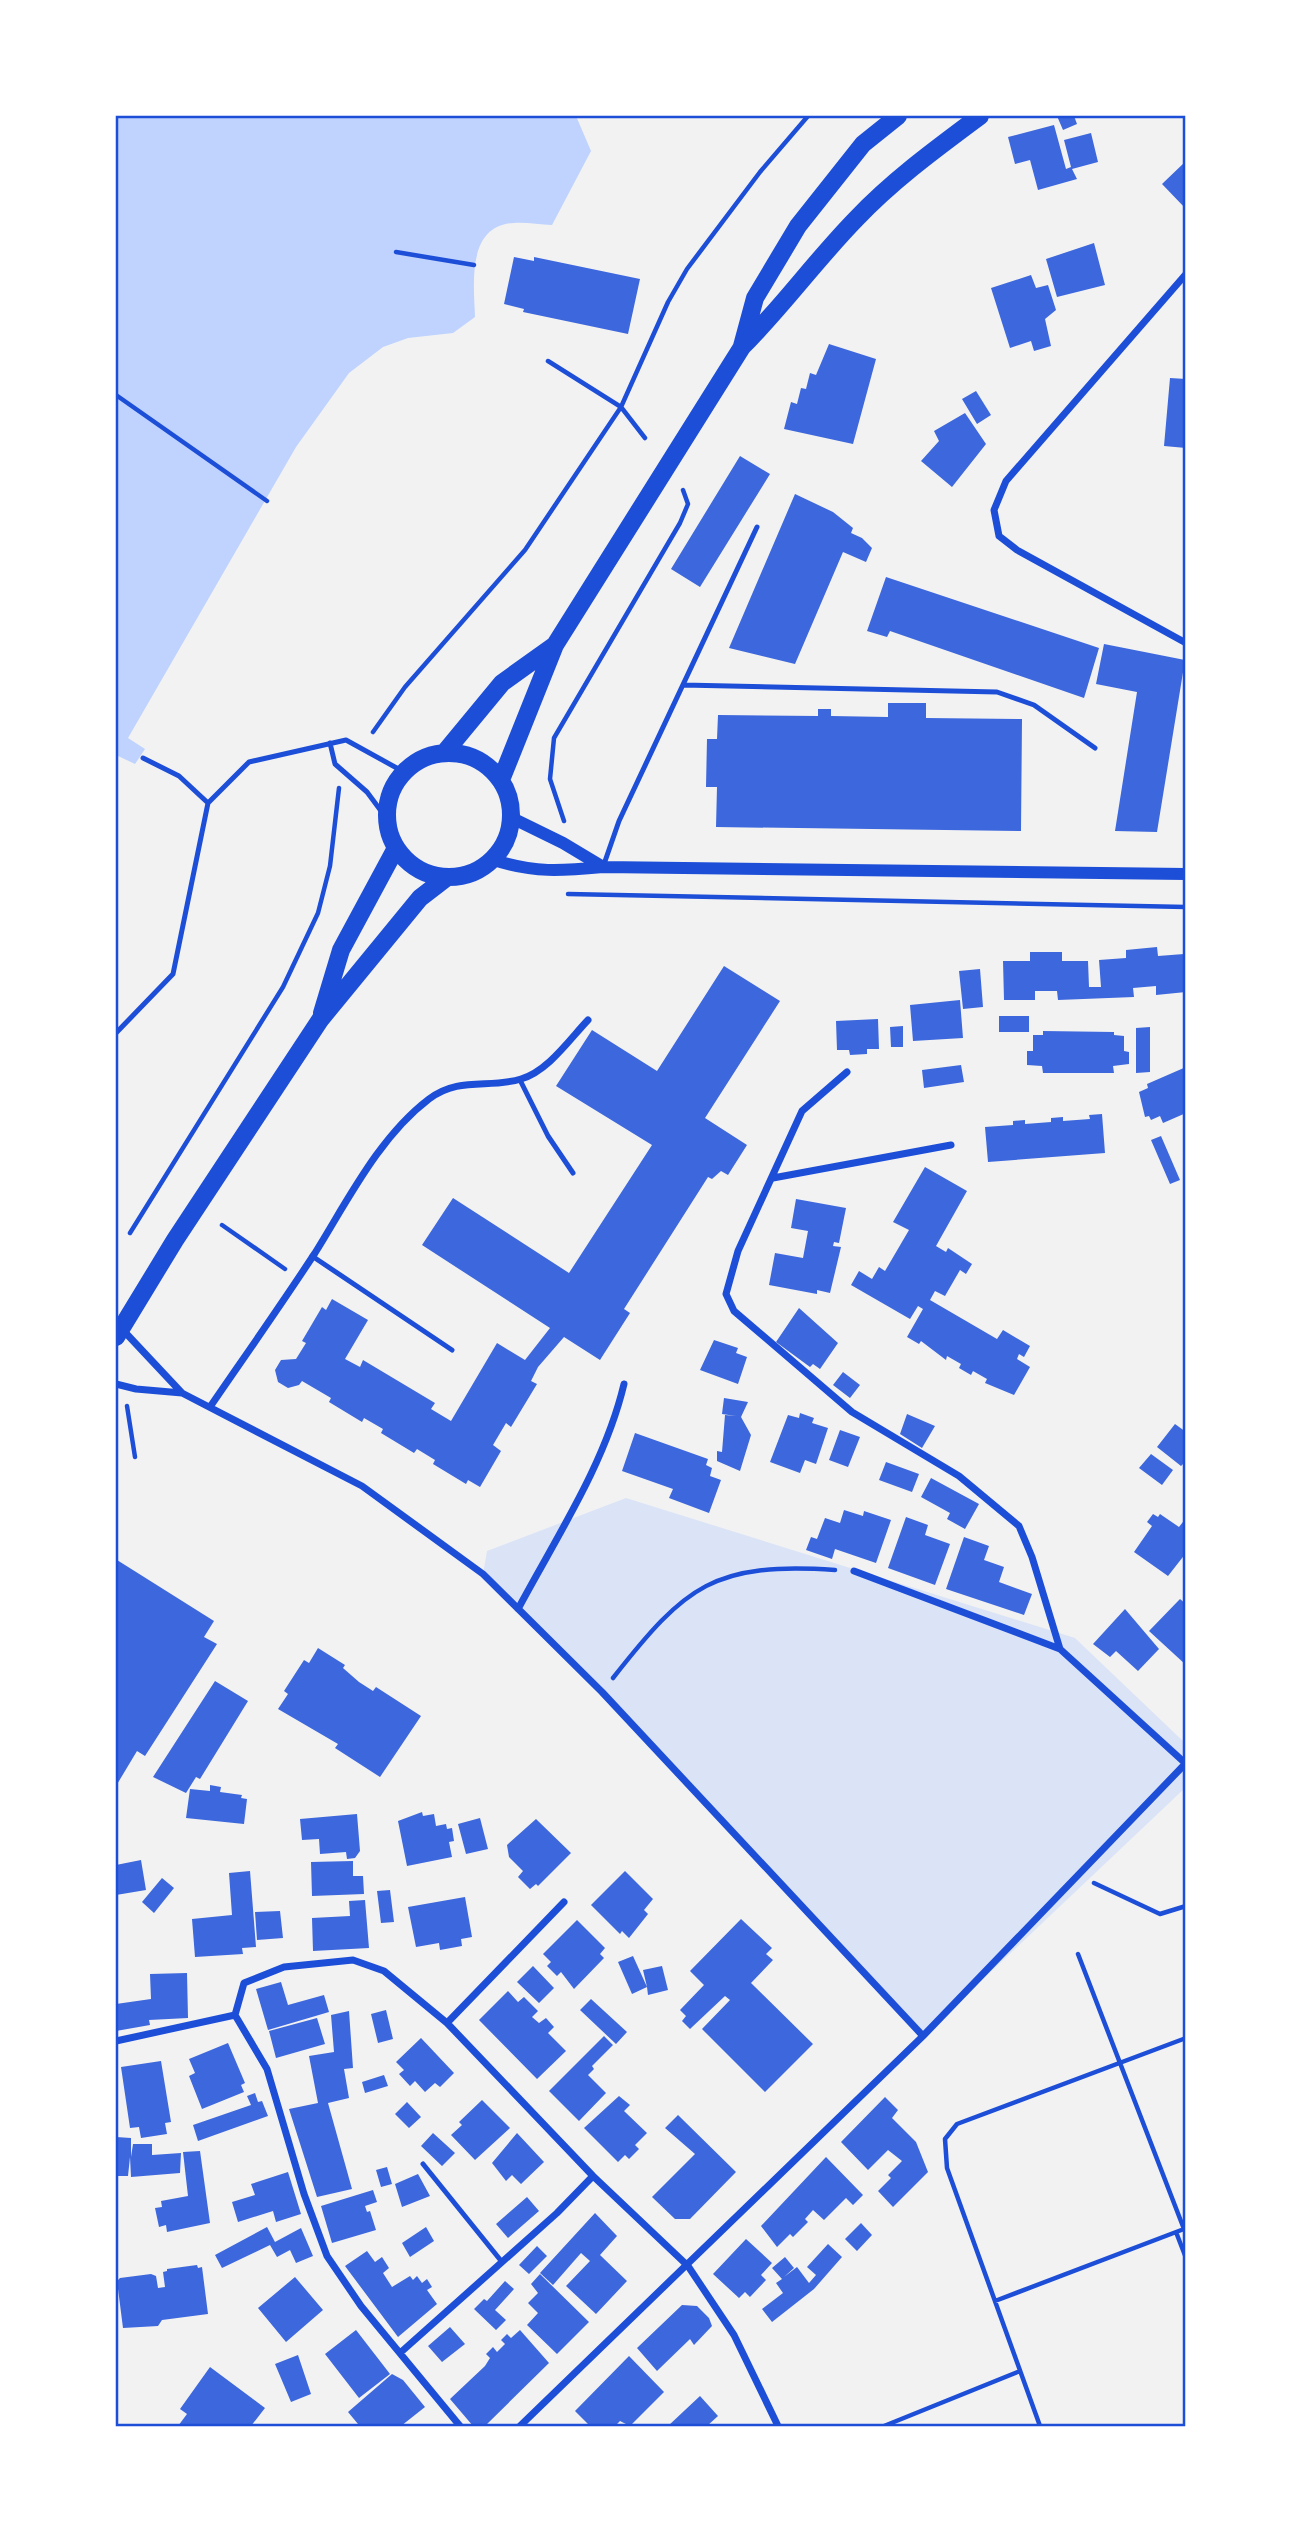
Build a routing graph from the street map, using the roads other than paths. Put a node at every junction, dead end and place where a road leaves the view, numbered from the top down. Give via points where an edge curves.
1 (898, 116) edge
2 (980, 116) edge
3 (1185, 274) edge
4 (742, 347) junction
5 (757, 527) dead end
6 (1185, 643) edge
7 (555, 645) junction
8 (683, 685) junction
9 (331, 743) junction
10 (1095, 748) dead end
11 (445, 752) junction
12 (144, 758) dead end
13 (404, 772) junction
14 (501, 780) junction
15 (208, 803) junction
16 (512, 818) junction
17 (387, 819) junction
18 (396, 848) junction
19 (494, 860) junction
20 (603, 867) junction
21 (1185, 874) edge
22 (446, 878) junction
23 (320, 1020) junction
24 (588, 1020) dead end
25 (116, 1033) edge
26 (847, 1072) dead end
27 (520, 1080) junction
28 (951, 1145) dead end
29 (573, 1172) dead end
30 (773, 1178) junction
31 (312, 1256) junction
32 (118, 1333) edge
33 (452, 1350) dead end
34 (116, 1384) edge
35 (624, 1384) dead end
36 (182, 1393) junction
37 (210, 1407) junction
38 (853, 1571) road end
39 (518, 1609) junction
40 (1060, 1649) junction
41 (1185, 1763) edge
42 (564, 1902) dead end
43 (235, 2015) junction
44 (447, 2023) junction
45 (923, 2036) junction
46 (116, 2041) edge
47 (423, 2164) dead end
48 (593, 2176) junction
49 (502, 2262) junction
50 (688, 2266) junction
51 (400, 2353) junction
52 (460, 2427) edge
53 (520, 2427) edge
54 (778, 2427) edge

1 - 4 main road via 863,144 798,226 755,298
2 - 4 main road via 908,170 857,217
3 - 6 street via 1006,481 993,510 999,536 1017,550
4 - 7 main road
5 - 8 lane
7 - 11 main road via 502,683
7 - 14 main road
8 - 10 lane via 998,692 1034,705
8 - 20 lane
9 - 13 lane via 346,740
9 - 15 lane via 249,762
9 - 17 lane via 335,764 367,792
11 - 13 main road via 423,758
11 - 14 main road via 486,764
12 - 15 lane via 179,776
13 - 17 main road via 391,793
14 - 16 main road via 510,798
15 - 25 lane via 173,974
16 - 19 main road via 507,841
16 - 20 street
17 - 18 main road
18 - 22 main road via 409,864
18 - 23 main road via 341,950
19 - 20 street via 524,870 551,872
19 - 22 main road via 472,874
20 - 21 street
22 - 23 main road via 421,898
23 - 32 main road
24 - 27 street via 546,1065
26 - 30 street via 802,1111
27 - 29 lane via 548,1136
27 - 31 street via 451,1087 411,1113 371,1164
28 - 30 street
30 - 40 street via 738,1251 726,1294 734,1311 852,1412 959,1476 1019,1527
31 - 33 lane
31 - 37 street
32 - 36 street
34 - 36 street
35 - 39 street via 598,1461
36 - 37 street
37 - 39 street via 362,1486 483,1574
38 - 40 street
39 - 45 street via 602,1692
40 - 41 street
41 - 45 street
42 - 44 street
43 - 44 street via 244,1983 284,1966 353,1960 384,1971
43 - 46 street
43 - 51 street via 267,2069 327,2256
44 - 48 street
45 - 50 street
47 - 49 lane
48 - 49 street
48 - 50 street
49 - 51 street
50 - 53 street
50 - 54 street via 734,2335
51 - 52 street

